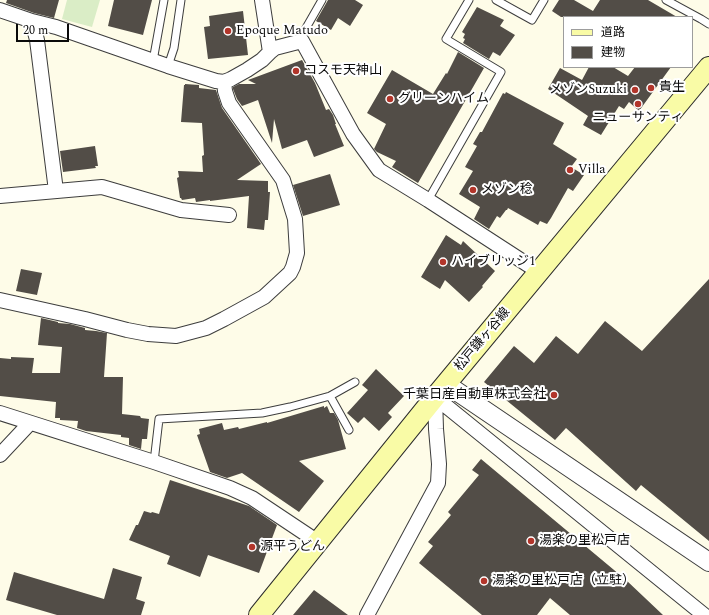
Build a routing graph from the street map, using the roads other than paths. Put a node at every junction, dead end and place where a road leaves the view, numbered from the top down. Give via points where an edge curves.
1 (164, 0) edge
2 (181, 0) edge
3 (262, 0) edge
4 (322, 0) edge
5 (469, 0) edge
6 (496, 0) edge
7 (544, 0) edge
8 (666, 0) edge
9 (0, 10) edge
10 (32, 21) junction
11 (709, 24) edge
12 (302, 41) junction
13 (270, 52) junction
14 (153, 61) junction
15 (168, 66) junction
16 (709, 67) edge
17 (224, 82) junction
18 (56, 190) junction
19 (0, 196) edge
20 (428, 200) junction
21 (229, 215) dead end
22 (539, 272) junction
23 (0, 300) edge
24 (355, 382) dead end
25 (441, 391) junction
26 (330, 396) junction
27 (0, 413) edge
28 (30, 423) junction
29 (350, 430) dead end
30 (0, 455) edge
31 (154, 462) junction
32 (318, 542) junction
33 (709, 562) edge
34 (259, 615) edge
35 (367, 615) edge
36 (704, 615) edge

1 - 14 lane
2 - 15 lane via 174,48
3 - 13 street
4 - 12 lane via 302,35
5 - 20 lane via 446,39 501,72
6 - 7 lane via 532,20
8 - 11 lane
9 - 10 street
10 - 14 street
10 - 18 street via 37,40
12 - 13 street via 275,48
12 - 20 street via 353,134 379,170
13 - 17 street via 247,70
14 - 15 street
15 - 17 street
16 - 22 main road, 松戸鎌ヶ谷線
17 - 23 street via 229,103 284,180 296,226 297,253 290,272 264,297 224,320 176,336 127,330
18 - 19 street
18 - 21 street via 102,186 181,210
20 - 22 street
22 - 25 main road, 松戸鎌ヶ谷線
24 - 26 lane
25 - 32 main road, 松戸鎌ヶ谷線
25 - 33 street
25 - 35 street via 436,429 438,483
25 - 36 street
26 - 29 lane
26 - 31 lane via 262,413 159,419
27 - 28 street
28 - 30 street
28 - 31 street
31 - 32 street via 252,498
32 - 34 main road, 松戸鎌ヶ谷線

